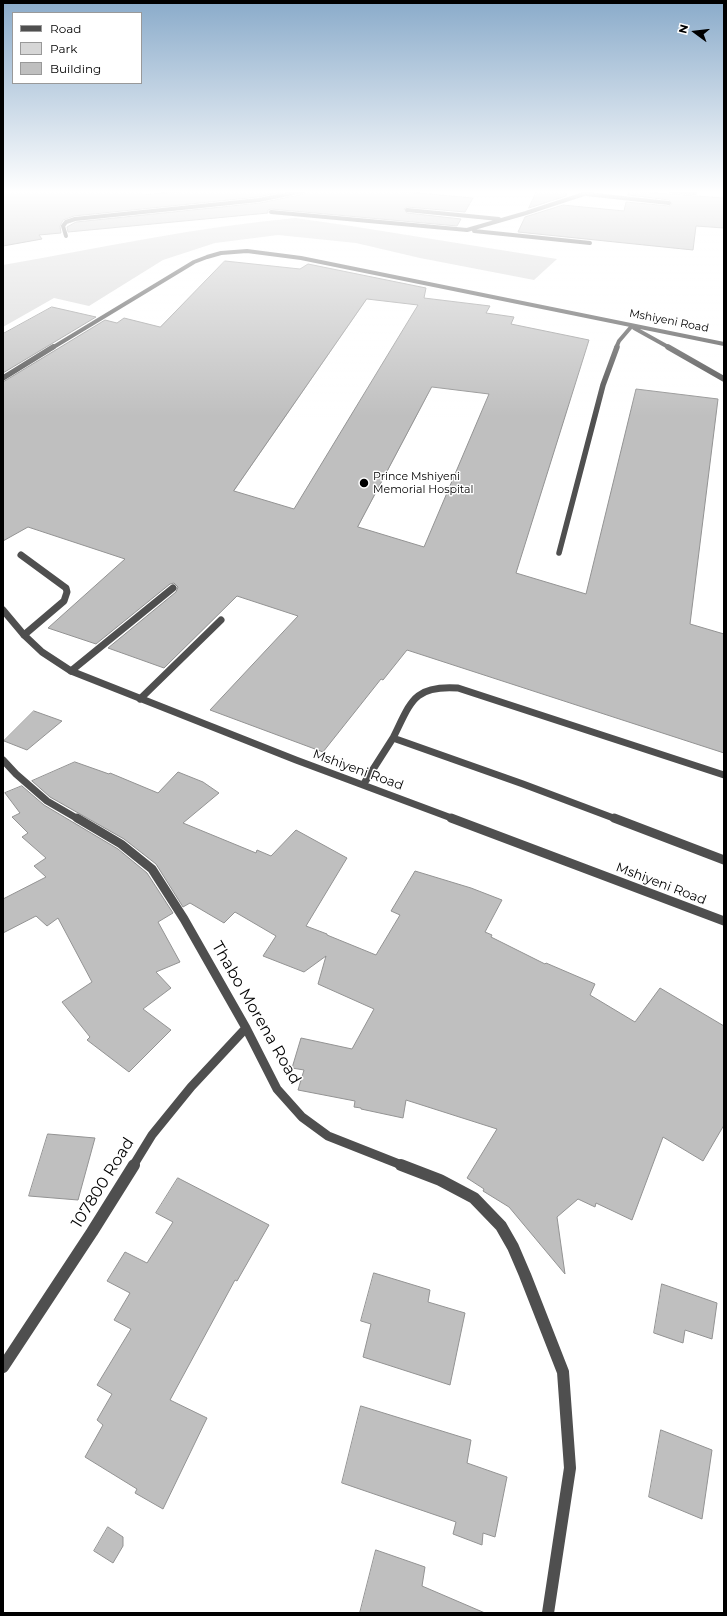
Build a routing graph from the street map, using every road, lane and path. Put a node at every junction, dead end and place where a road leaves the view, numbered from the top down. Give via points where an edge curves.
1 (187, 266) edge
2 (338, 266) edge
3 (629, 326) junction
4 (724, 344) edge
5 (3, 378) edge
6 (724, 379) edge
7 (559, 553) dead end
8 (21, 555) dead end
9 (173, 588) dead end
10 (3, 610) edge
11 (222, 620) dead end
12 (24, 635) junction
13 (71, 671) junction
14 (140, 698) junction
15 (394, 738) junction
16 (3, 760) edge
17 (724, 774) edge
18 (363, 784) junction
19 (724, 860) edge
20 (724, 921) edge
21 (246, 1028) junction
22 (3, 1367) edge
23 (548, 1613) edge

1 - 5 street, Mshiyeni Road
2 - 3 street, Mshiyeni Road
3 - 4 street, Mshiyeni Road
3 - 6 street
3 - 7 street via 619,341 603,385
8 - 12 street via 66,588 67,592 64,601
9 - 13 street
10 - 12 street, Mshiyeni Road
11 - 14 street
12 - 13 street, Mshiyeni Road via 42,652
13 - 14 street, Mshiyeni Road
14 - 18 street, Mshiyeni Road
15 - 17 street via 414,698 426,689 436,686 458,688
15 - 18 street
15 - 19 street
16 - 21 street, Thabo Morena Road via 47,802 121,844 152,869 184,919
18 - 20 street, Mshiyeni Road
21 - 22 street, 107800 Road via 191,1087 152,1135
21 - 23 street, Thabo Morena Road via 277,1089 302,1117 328,1136 440,1180 474,1198 501,1226 513,1247 562,1372 568,1413 570,1468

